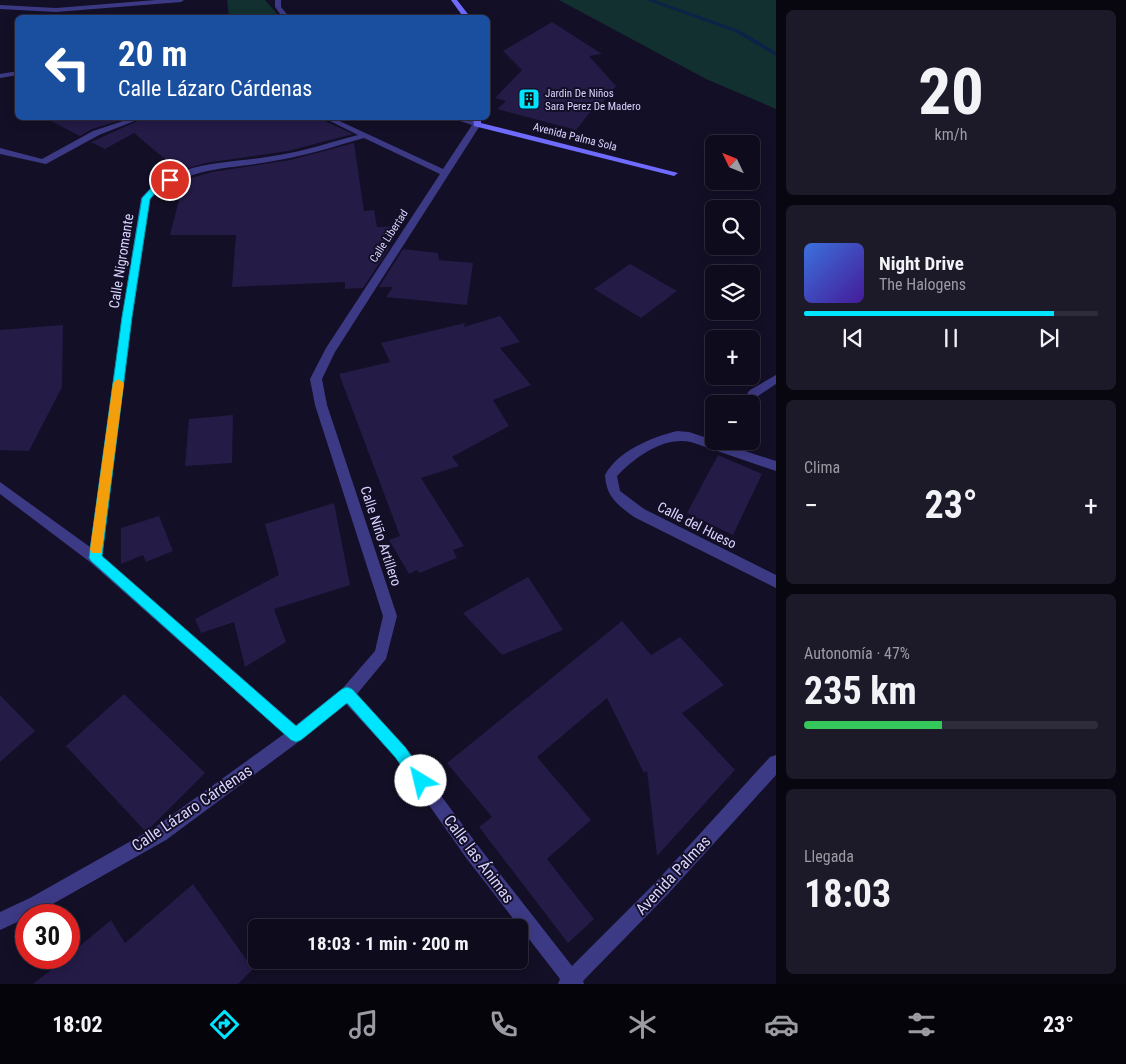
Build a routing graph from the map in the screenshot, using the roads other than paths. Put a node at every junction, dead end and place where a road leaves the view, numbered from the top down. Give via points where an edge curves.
1 (181, 0) edge
2 (278, 0) edge
3 (454, 0) edge
4 (0, 7) edge
5 (285, 15) edge
6 (466, 15) edge
7 (15, 74) edge
8 (0, 76) edge
9 (133, 120) edge
10 (332, 120) edge
11 (477, 121) edge
12 (364, 136) junction
13 (0, 151) edge
14 (674, 173) dead end
15 (444, 174) junction
16 (316, 379) joint
17 (776, 379) edge
18 (752, 395) edge
19 (705, 439) edge
20 (736, 450) edge
21 (776, 466) edge
22 (0, 487) edge
23 (95, 558) junction
24 (776, 582) edge
25 (347, 694) junction
26 (296, 735) junction
27 (776, 763) edge
28 (0, 921) edge
29 (571, 983) edge

1 - 4 street via 56,10
2 - 5 street via 278,7
3 - 6 street
7 - 8 street
9 - 13 street via 96,134 43,162
10 - 12 street
11 - 14 street, Avenida Palma Sola
11 - 15 street, Calle Libertad
12 - 15 street
12 - 23 street, Calle Nigromante via 278,158 182,174 157,186 146,198
15 - 16 street, Calle Libertad via 330,351
16 - 25 street, Calle Niño Artillero via 390,616 381,654
17 - 18 street
19 - 24 street, Calle del Hueso via 684,436 662,439 620,464 611,475 611,488 619,500 639,513
20 - 21 street
22 - 23 street
23 - 26 street
25 - 26 street, Calle Lázaro Cárdenas
25 - 29 street, Calle las Ánimas via 400,752
26 - 28 street, Calle Lázaro Cárdenas via 160,834
27 - 29 street, Avenida Palmas

